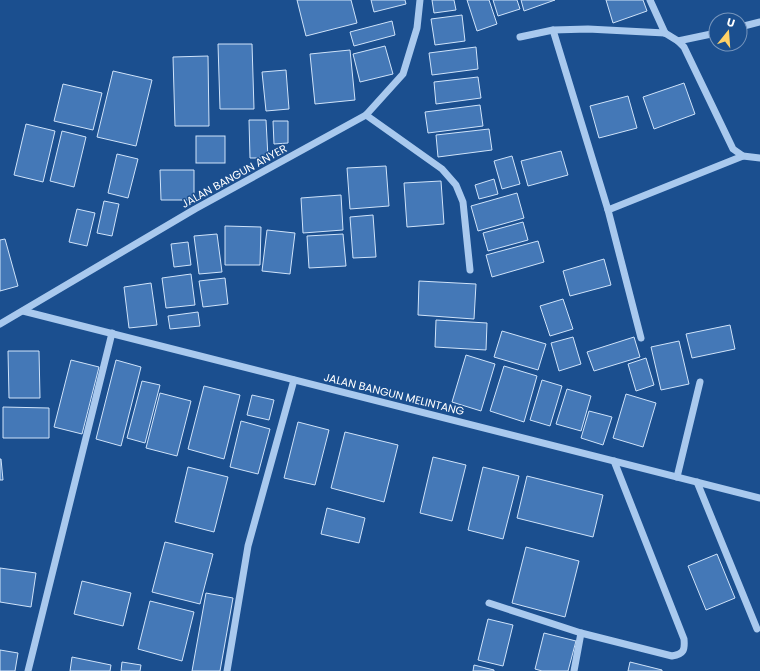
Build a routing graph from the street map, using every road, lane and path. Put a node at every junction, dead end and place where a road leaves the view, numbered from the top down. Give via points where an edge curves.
1 (420, 0) edge
2 (650, 0) edge
3 (760, 22) edge
4 (748, 25) edge
5 (553, 30) junction
6 (665, 33) junction
7 (708, 35) edge
8 (520, 37) dead end
9 (678, 41) junction
10 (366, 115) junction
11 (744, 156) junction
12 (760, 158) edge
13 (608, 210) junction
14 (470, 270) dead end
15 (23, 311) junction
16 (0, 324) edge
17 (112, 333) junction
18 (641, 338) dead end
19 (294, 380) junction
20 (700, 382) dead end
21 (614, 461) junction
22 (677, 477) junction
23 (697, 482) junction
24 (760, 498) edge
25 (489, 603) dead end
26 (758, 628) dead end
27 (581, 633) junction
28 (28, 671) edge
29 (227, 671) edge
30 (574, 671) edge

1 - 10 street, JALAN BANGUN ANYER via 417,28 403,74
2 - 6 street
3 - 4 street
5 - 6 street
5 - 8 street
5 - 13 street
6 - 9 street
7 - 9 street
9 - 11 street via 684,47 733,149
10 - 14 street via 442,169 456,185 463,202
10 - 15 street, JALAN BANGUN ANYER via 195,209
11 - 12 street
11 - 13 street
13 - 18 street
15 - 16 street, JALAN BANGUN ANYER
15 - 17 street, JALAN BANGUN MELINTANG
17 - 19 street, JALAN BANGUN MELINTANG
17 - 28 street
19 - 21 street, JALAN BANGUN MELINTANG
19 - 29 street via 248,546
20 - 22 street
21 - 22 street, JALAN BANGUN MELINTANG
21 - 27 street via 684,639 684,646 679,655 672,656
22 - 23 street, JALAN BANGUN MELINTANG
23 - 24 street, JALAN BANGUN MELINTANG
23 - 26 street
25 - 27 street
27 - 30 street

